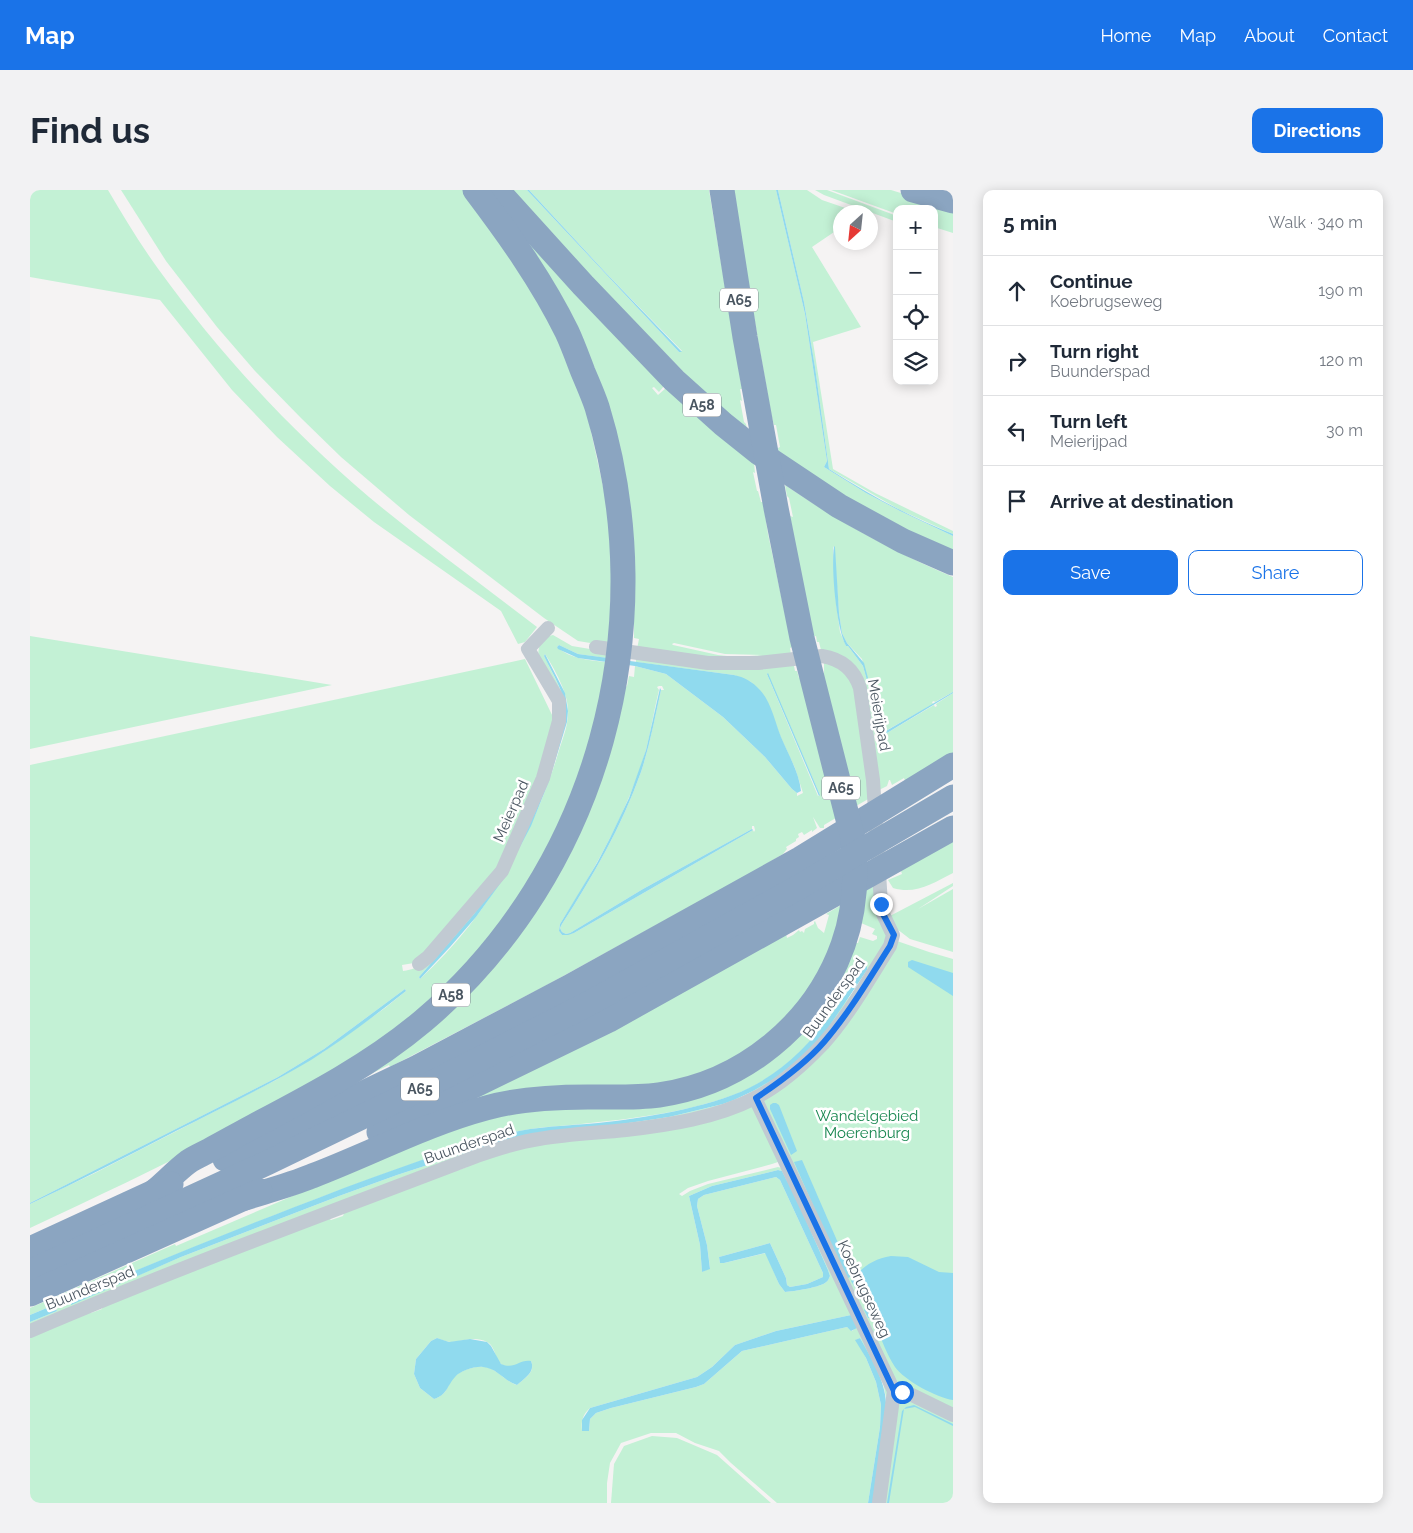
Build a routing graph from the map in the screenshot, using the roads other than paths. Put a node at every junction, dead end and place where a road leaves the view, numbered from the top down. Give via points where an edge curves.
1 (475, 190) edge
2 (497, 190) edge
3 (722, 190) edge
4 (913, 190) edge
5 (953, 201) edge
6 (953, 563) edge
7 (548, 628) dead end
8 (596, 648) dead end
9 (953, 764) edge
10 (953, 797) edge
11 (953, 828) edge
12 (894, 935) joint
13 (419, 964) dead end
14 (756, 1098) junction
15 (155, 1191) junction
16 (245, 1198) junction
17 (30, 1249) edge
18 (30, 1272) edge
19 (30, 1294) edge
20 (30, 1330) edge
21 (894, 1391) junction
22 (953, 1415) edge
23 (879, 1503) edge

1 - 15 highway, A58 via 508,234 567,332 596,404 612,463 620,510 624,577 621,623 614,684 590,778 566,836 514,923 487,958 425,1020 358,1068 189,1161
2 - 6 highway, A58 via 674,380 723,424 758,452 839,506 903,541
3 - 16 highway, A65 via 757,410 802,638 853,839 853,903 844,943 829,977 809,1008 778,1041 764,1053 714,1080 658,1095 537,1100 486,1108 311,1177
4 - 5 highway
7 - 13 street, Meierpad via 528,649 559,701 559,721 543,778 502,871
8 - 12 street, Meierijpad via 708,663 758,663 822,656 832,658 851,670 860,688 873,780 881,904
9 - 15 highway, A65 via 800,859 572,986 416,1068
10 - 18 highway, A65 via 586,1005 269,1162
11 - 16 highway, A65 via 609,1020
12 - 14 street, Buunderspad via 841,1021 823,1043 801,1065
14 - 20 street, Buunderspad via 729,1109 676,1122 506,1146
14 - 21 street, Koebrugseweg
15 - 17 highway, A65
16 - 19 highway, A65
21 - 22 street via 912,1395
21 - 23 street

